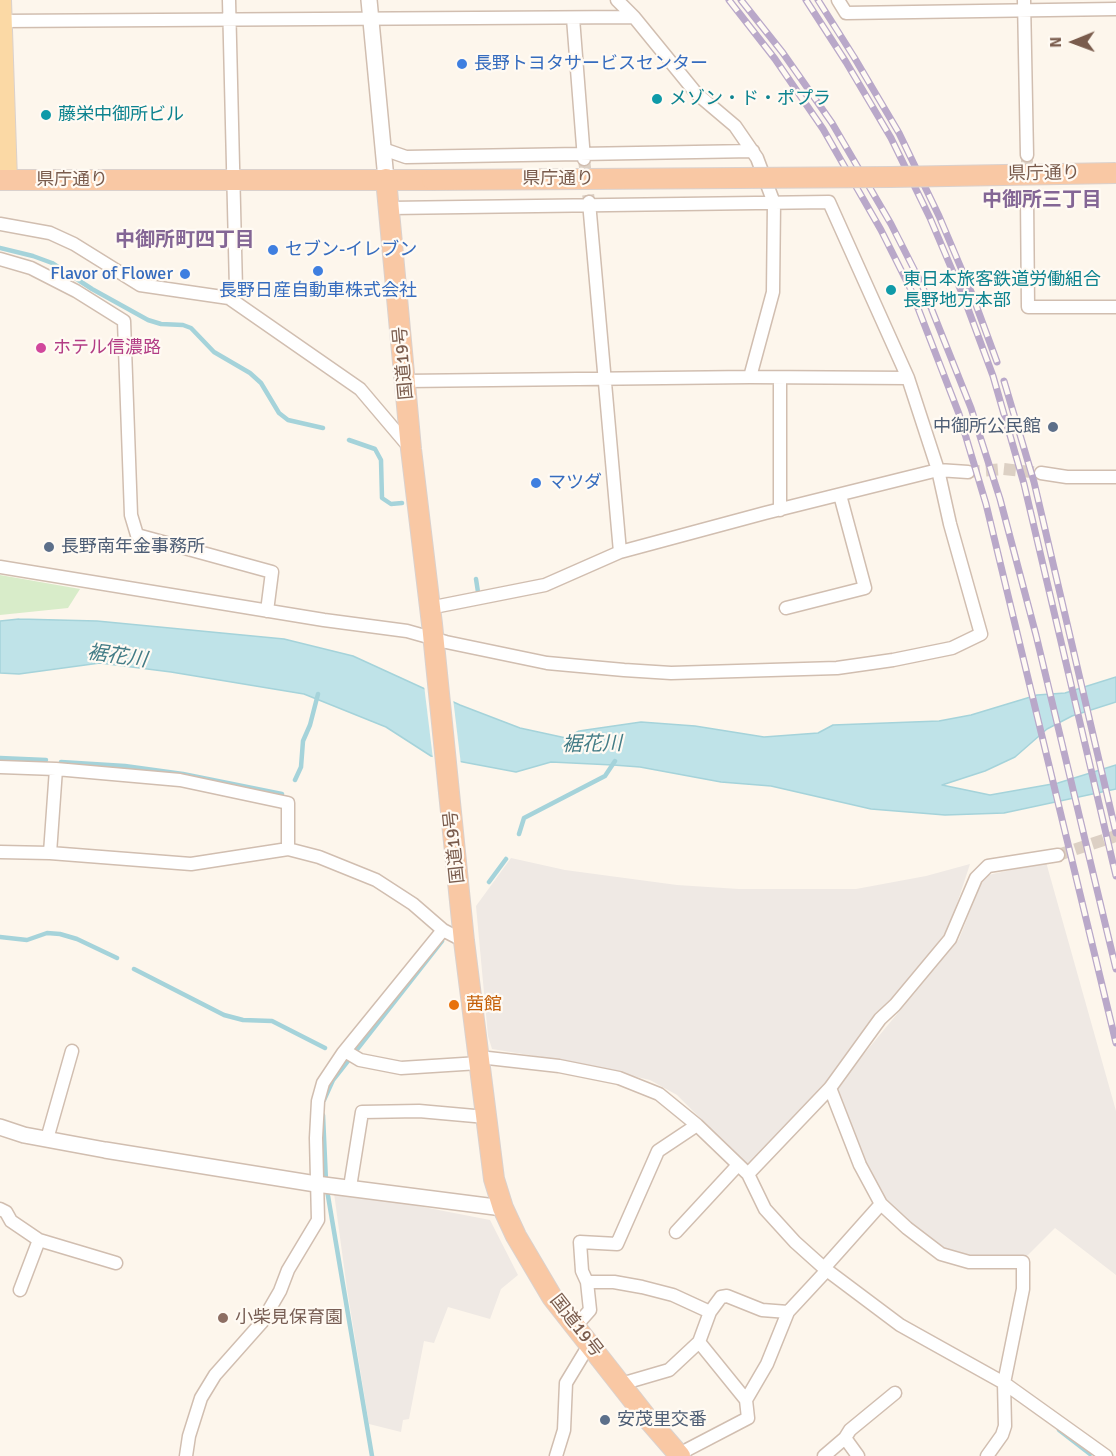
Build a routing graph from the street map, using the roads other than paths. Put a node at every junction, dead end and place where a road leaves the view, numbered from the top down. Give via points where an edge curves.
1 (1, 0) edge
2 (229, 0) edge
3 (369, 0) edge
4 (617, 0) edge
5 (838, 0) edge
6 (1024, 6) edge
7 (1116, 9) edge
8 (634, 16) junction
9 (573, 18) junction
10 (371, 19) junction
11 (1, 21) edge
12 (230, 21) junction
13 (383, 149) junction
14 (753, 151) junction
15 (1027, 155) tunnel mouth
16 (584, 156) junction
17 (1116, 173) edge
18 (386, 179) junction
19 (3, 180) edge
20 (234, 181) junction
21 (1027, 196) tunnel mouth
22 (774, 203) junction
23 (589, 204) junction
24 (390, 208) junction
25 (0, 224) edge
26 (0, 259) edge
27 (229, 298) junction
28 (1116, 307) edge
29 (750, 377) junction
30 (605, 378) junction
31 (780, 378) junction
32 (908, 378) junction
33 (405, 381) junction
34 (411, 449) junction
35 (938, 470) junction
36 (968, 472) tunnel mouth
37 (1041, 473) tunnel mouth
38 (1116, 477) edge
39 (840, 495) junction
40 (780, 510) junction
41 (620, 552) junction
42 (0, 567) edge
43 (429, 608) junction
44 (786, 608) dead end
45 (267, 611) junction
46 (433, 643) junction
47 (0, 767) edge
48 (56, 769) junction
49 (288, 849) junction
50 (0, 852) edge
51 (50, 853) junction
52 (1058, 855) tunnel mouth
53 (443, 930) junction
54 (464, 941) junction
55 (72, 1051) dead end
56 (349, 1054) junction
57 (479, 1060) junction
58 (830, 1088) junction
59 (486, 1117) junction
60 (697, 1125) junction
61 (0, 1127) edge
62 (47, 1139) junction
63 (738, 1165) junction
64 (748, 1174) junction
65 (323, 1185) junction
66 (350, 1187) junction
67 (881, 1204) junction
68 (503, 1208) junction
69 (0, 1209) edge
70 (676, 1232) dead end
71 (39, 1240) junction
72 (116, 1263) dead end
73 (826, 1269) junction
74 (588, 1282) junction
75 (20, 1290) dead end
76 (710, 1312) junction
77 (788, 1312) junction
78 (575, 1327) junction
79 (699, 1342) junction
80 (589, 1344) junction
81 (1004, 1383) junction
82 (621, 1384) junction
83 (896, 1394) dead end
84 (746, 1400) junction
85 (845, 1438) junction
86 (679, 1455) edge
87 (1104, 1455) edge
88 (186, 1456) edge
89 (556, 1456) edge
90 (824, 1456) edge
91 (858, 1456) edge
92 (987, 1456) edge

1 - 11 main road
2 - 12 street
3 - 10 street
4 - 8 street
5 - 6 street via 846,13
6 - 7 street
6 - 15 street
8 - 9 street
8 - 14 street via 696,93 735,126
9 - 10 street
9 - 16 street
10 - 12 street
10 - 13 street
11 - 12 street
11 - 19 main road
12 - 20 street
13 - 16 street via 406,157
13 - 18 street
14 - 16 street
14 - 22 street
17 - 18 highway, 県庁通り, bridge
18 - 20 highway, 県庁通り
18 - 24 highway, 国道19号
19 - 20 highway, 県庁通り
20 - 27 street via 236,289
21 - 28 street via 1028,307
22 - 23 street
22 - 29 street via 773,292
22 - 32 street via 829,202
23 - 24 street
23 - 30 street
24 - 33 highway, 国道19号
25 - 27 street via 50,233 140,285
26 - 45 street via 32,268 124,321 131,515 137,535 272,572
27 - 34 street via 360,389
29 - 30 street
29 - 31 street
30 - 33 street
30 - 41 street
31 - 32 street
31 - 40 street
32 - 35 street
33 - 34 highway, 国道19号
34 - 43 highway, 国道19号
35 - 36 street
35 - 39 street
35 - 46 street via 981,634 952,648 837,668 671,673 547,663 446,642
37 - 38 street
39 - 40 street
39 - 44 street via 865,588
40 - 41 street
41 - 43 street via 545,585
42 - 45 street
43 - 46 highway, 国道19号
45 - 46 street via 407,631
46 - 54 highway, 国道19号
47 - 48 street
48 - 49 street via 180,780 288,803
48 - 51 street
49 - 51 street via 191,864
49 - 53 street via 376,880
50 - 51 street
52 - 58 street via 987,866 976,878 950,939 880,1020
53 - 54 street
53 - 56 street
54 - 57 highway, 国道19号
55 - 62 street
56 - 57 street via 368,1063 401,1068
56 - 65 street via 323,1083 318,1101
57 - 59 highway, 国道19号
57 - 60 street via 559,1066 619,1078 659,1094
58 - 64 street
58 - 67 street via 860,1165
59 - 66 street via 418,1111 362,1113
59 - 68 highway, 国道19号 via 494,1179
60 - 63 street
60 - 74 street via 658,1151 617,1244 580,1242 582,1271
61 - 62 street
62 - 65 street
63 - 64 street
63 - 70 street
64 - 73 street via 765,1209
65 - 66 street
65 - 88 street via 318,1220 280,1291 262,1322 215,1375 201,1398
66 - 68 street
67 - 73 street
67 - 81 street via 941,1254 969,1262 1023,1262 1023,1289
68 - 78 highway, 国道19号 via 552,1297
69 - 71 street
71 - 72 street
71 - 75 street
73 - 77 street
73 - 81 street via 900,1325
74 - 76 street via 642,1287 673,1295
74 - 78 street via 590,1310
76 - 77 street via 721,1297 727,1296 762,1310
76 - 79 street
77 - 84 street via 767,1364
78 - 80 highway, 国道19号
79 - 82 street via 669,1370
79 - 84 street
80 - 82 highway, 国道19号
80 - 89 street via 566,1383 564,1430
81 - 87 street
81 - 92 street via 1005,1426
82 - 86 highway, 国道19号
83 - 85 street
84 - 86 street via 747,1418
85 - 90 street
85 - 91 street

